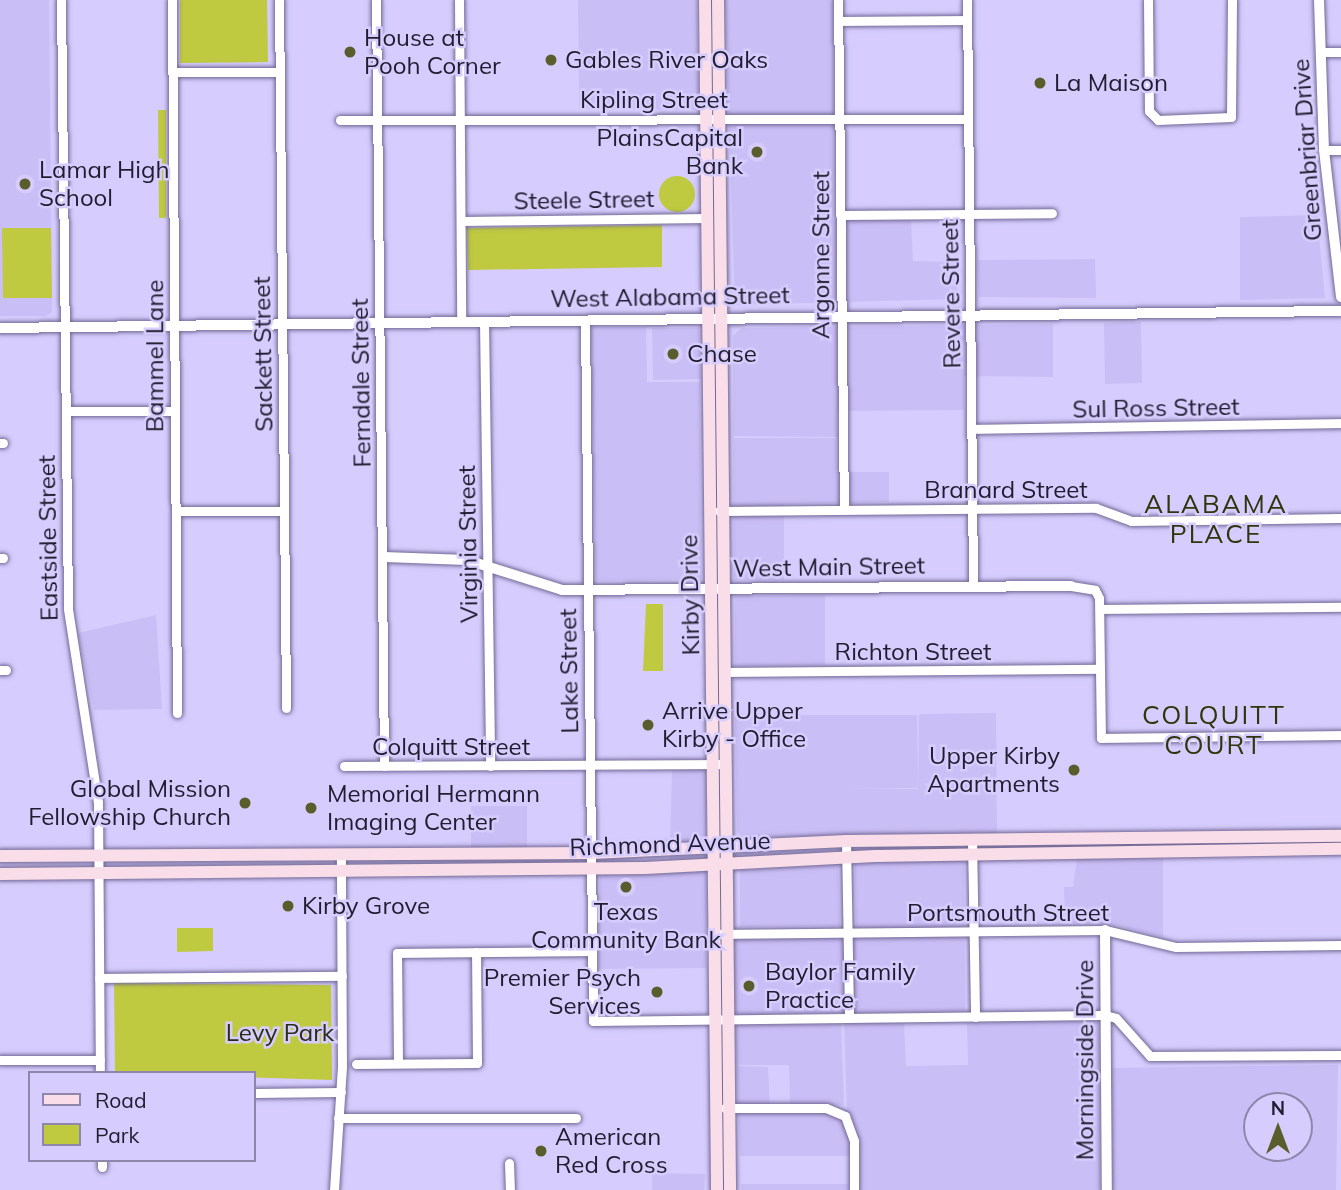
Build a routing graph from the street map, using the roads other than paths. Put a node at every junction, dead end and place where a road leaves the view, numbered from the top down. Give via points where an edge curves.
1 (61, 0) edge
2 (172, 0) edge
3 (279, 0) edge
4 (376, 0) edge
5 (459, 0) edge
6 (705, 0) edge
7 (718, 0) edge
8 (838, 0) edge
9 (967, 0) edge
10 (1148, 0) edge
11 (1232, 0) edge
12 (1319, 0) edge
13 (967, 20) junction
14 (839, 21) junction
15 (1320, 52) junction
16 (1341, 52) edge
17 (172, 72) junction
18 (280, 72) junction
19 (377, 119) junction
20 (460, 119) junction
21 (839, 119) junction
22 (968, 119) junction
23 (340, 120) dead end
24 (713, 120) junction
25 (1324, 150) junction
26 (1341, 150) edge
27 (1052, 212) dead end
28 (969, 213) junction
29 (840, 215) junction
30 (708, 218) junction
31 (461, 221) junction
32 (721, 238) junction
33 (1341, 297) edge
34 (1341, 311) edge
35 (970, 313) junction
36 (840, 315) junction
37 (715, 318) junction
38 (585, 320) junction
39 (461, 321) junction
40 (484, 321) junction
41 (379, 322) junction
42 (282, 324) junction
43 (174, 325) junction
44 (65, 327) junction
45 (0, 328) edge
46 (66, 411) junction
47 (175, 411) junction
48 (1341, 423) edge
49 (971, 429) junction
50 (716, 430) junction
51 (972, 508) junction
52 (844, 510) junction
53 (284, 511) junction
54 (710, 511) junction
55 (724, 511) junction
56 (176, 512) junction
57 (1341, 517) edge
58 (384, 557) junction
59 (488, 566) junction
60 (1071, 586) joint
61 (973, 587) junction
62 (711, 589) junction
63 (725, 589) junction
64 (588, 590) junction
65 (1341, 607) edge
66 (1101, 609) junction
67 (1100, 669) junction
68 (726, 672) junction
69 (286, 708) dead end
70 (177, 713) dead end
71 (1341, 735) edge
72 (720, 764) junction
73 (590, 765) junction
74 (344, 766) dead end
75 (384, 766) junction
76 (490, 766) junction
77 (1341, 836) edge
78 (972, 839) junction
79 (846, 841) junction
80 (1214, 843) junction
81 (1100, 844) junction
82 (720, 846) junction
83 (1341, 849) edge
84 (465, 852) junction
85 (219, 853) junction
86 (341, 853) junction
87 (592, 853) junction
88 (972, 853) junction
89 (99, 854) junction
90 (0, 856) edge
91 (846, 856) junction
92 (727, 863) junction
93 (714, 864) junction
94 (465, 869) junction
95 (591, 869) junction
96 (341, 871) junction
97 (219, 872) junction
98 (99, 873) junction
99 (0, 874) edge
100 (1105, 930) junction
101 (973, 931) junction
102 (847, 932) junction
103 (721, 934) junction
104 (1341, 945) edge
105 (592, 951) junction
106 (476, 952) junction
107 (342, 976) junction
108 (99, 978) junction
109 (1105, 1015) junction
110 (975, 1017) junction
111 (849, 1018) junction
112 (722, 1020) junction
113 (1341, 1055) edge
114 (0, 1060) edge
115 (100, 1060) junction
116 (398, 1063) junction
117 (356, 1064) dead end
118 (100, 1071) edge
119 (341, 1091) junction
120 (256, 1093) edge
121 (723, 1108) junction
122 (338, 1118) junction
123 (576, 1118) dead end
124 (509, 1163) dead end
125 (334, 1190) edge
126 (510, 1190) edge
127 (718, 1190) edge
128 (730, 1190) edge
129 (855, 1190) edge
130 (1107, 1190) edge

1 - 44 street, Eastside Street
2 - 17 street, Bammel Lane
3 - 18 street, Sackett Street
4 - 19 street, Ferndale Street
5 - 20 street
6 - 24 main road, Kirby Drive
7 - 24 main road, Kirby Drive
8 - 14 street, Argonne Street
9 - 13 street, Revere Street
10 - 11 street via 1150,116 1231,117
12 - 15 street, Greenbriar Drive
13 - 14 street
13 - 22 street, Revere Street
14 - 21 street, Argonne Street
15 - 16 street
15 - 25 street, Greenbriar Drive
17 - 18 street
17 - 43 street, Bammel Lane
18 - 42 street, Sackett Street
19 - 20 street, Kipling Street
19 - 23 street, Kipling Street
19 - 41 street, Ferndale Street
20 - 24 street, Kipling Street
20 - 31 street
21 - 22 street, Kipling Street
21 - 24 street, Kipling Street
21 - 29 street, Argonne Street
22 - 28 street, Revere Street
24 - 30 main road, Kirby Drive
24 - 32 main road, Kirby Drive
25 - 26 street
25 - 33 street, Greenbriar Drive
27 - 28 street
28 - 29 street
28 - 35 street, Revere Street
29 - 36 street, Argonne Street
30 - 31 street, Steele Street
30 - 32 main road
30 - 37 main road, Kirby Drive
31 - 39 street
32 - 37 main road, Kirby Drive
34 - 35 street, West Alabama Street
35 - 36 street, West Alabama Street
35 - 49 street, Revere Street
36 - 37 street, West Alabama Street
36 - 52 street, Argonne Street
37 - 38 street, West Alabama Street
37 - 50 main road, Kirby Drive
38 - 40 street, West Alabama Street
38 - 64 street, Lake Street
39 - 40 street, West Alabama Street
39 - 41 street, West Alabama Street
40 - 59 street, Virginia Street
41 - 42 street, West Alabama Street
41 - 58 street, Ferndale Street
42 - 43 street, West Alabama Street
42 - 53 street, Sackett Street
43 - 44 street, West Alabama Street
43 - 47 street, Bammel Lane
44 - 45 street, West Alabama Street
44 - 46 street, Eastside Street
46 - 47 street
46 - 89 street, Eastside Street via 69,640 97,802
47 - 56 street, Bammel Lane
48 - 49 street, Sul Ross Street
49 - 51 street, Revere Street
50 - 54 main road, Kirby Drive
50 - 55 main road, Kirby Drive
51 - 52 street, Branard Street
51 - 57 street, Branard Street via 1096,508 1131,521
51 - 61 street, Revere Street
52 - 55 street, Branard Street
53 - 56 street
53 - 69 street, Sackett Street
54 - 55 street, Branard Street
54 - 62 main road, Kirby Drive
55 - 63 main road, Kirby Drive
56 - 70 street, Bammel Lane
58 - 59 street, West Main Street
58 - 75 street, Ferndale Street
59 - 64 street, West Main Street via 545,587
59 - 76 street, Virginia Street
60 - 61 street, West Main Street
60 - 66 street via 1095,590
61 - 63 street, West Main Street
62 - 63 street, West Main Street
62 - 64 street, West Main Street
62 - 72 main road, Kirby Drive
63 - 68 main road, Kirby Drive
64 - 73 street, Lake Street
65 - 66 street
66 - 67 street
67 - 68 street, Richton Street
67 - 71 street via 1101,738
68 - 72 main road, Kirby Drive
72 - 73 street, Colquitt Street
72 - 82 main road, Kirby Drive
73 - 76 street, Colquitt Street
73 - 87 street, Lake Street
74 - 75 street, Colquitt Street
75 - 76 street, Colquitt Street
77 - 80 main road, Richmond Avenue
78 - 79 main road, Richmond Avenue
78 - 81 main road, Richmond Avenue
78 - 88 street
79 - 82 main road, Richmond Avenue
79 - 91 street
80 - 81 main road, Richmond Avenue
80 - 83 main road, Richmond Avenue
81 - 88 main road, Richmond Avenue
82 - 87 main road, Richmond Avenue
82 - 92 main road, Kirby Drive
82 - 93 main road, Kirby Drive
84 - 86 main road, Richmond Avenue
84 - 87 main road, Richmond Avenue
84 - 94 main road
85 - 86 main road, Richmond Avenue
85 - 89 main road, Richmond Avenue
85 - 97 main road
86 - 96 street
87 - 95 street, Lake Street
88 - 91 main road, Richmond Avenue
88 - 101 street
89 - 90 main road, Richmond Avenue
89 - 98 street, Eastside Street
91 - 92 main road, Richmond Avenue
91 - 102 street
92 - 93 main road, Richmond Avenue
92 - 103 main road, Kirby Drive
93 - 95 main road, Richmond Avenue
93 - 103 main road, Kirby Drive
94 - 95 main road, Richmond Avenue
94 - 96 main road, Richmond Avenue
95 - 105 street, Lake Street
96 - 97 main road, Richmond Avenue
96 - 107 street
97 - 98 main road, Richmond Avenue
98 - 99 main road, Richmond Avenue
98 - 108 street, Eastside Street
100 - 101 street, Portsmouth Street
100 - 104 street, Portsmouth Street via 1175,947
100 - 109 street, Morningside Drive
101 - 102 street, Portsmouth Street
101 - 110 street
102 - 103 street, Portsmouth Street
102 - 111 street
103 - 112 main road, Kirby Drive
105 - 106 street
105 - 112 street, Lake Street via 593,1021
106 - 116 street via 397,953
106 - 116 street via 477,1063
107 - 108 street
107 - 119 street
108 - 115 street, Eastside Street
109 - 110 street
109 - 113 street via 1116,1018 1150,1056
109 - 130 street, Morningside Drive
110 - 111 street
111 - 112 street
112 - 121 main road, Kirby Drive
114 - 115 street
115 - 118 street, Eastside Street
116 - 117 street
119 - 120 street
119 - 122 street
121 - 127 main road, Kirby Drive
121 - 128 main road, Kirby Drive
121 - 129 street via 825,1108 840,1114 854,1141
122 - 123 street
122 - 125 street
124 - 126 street

